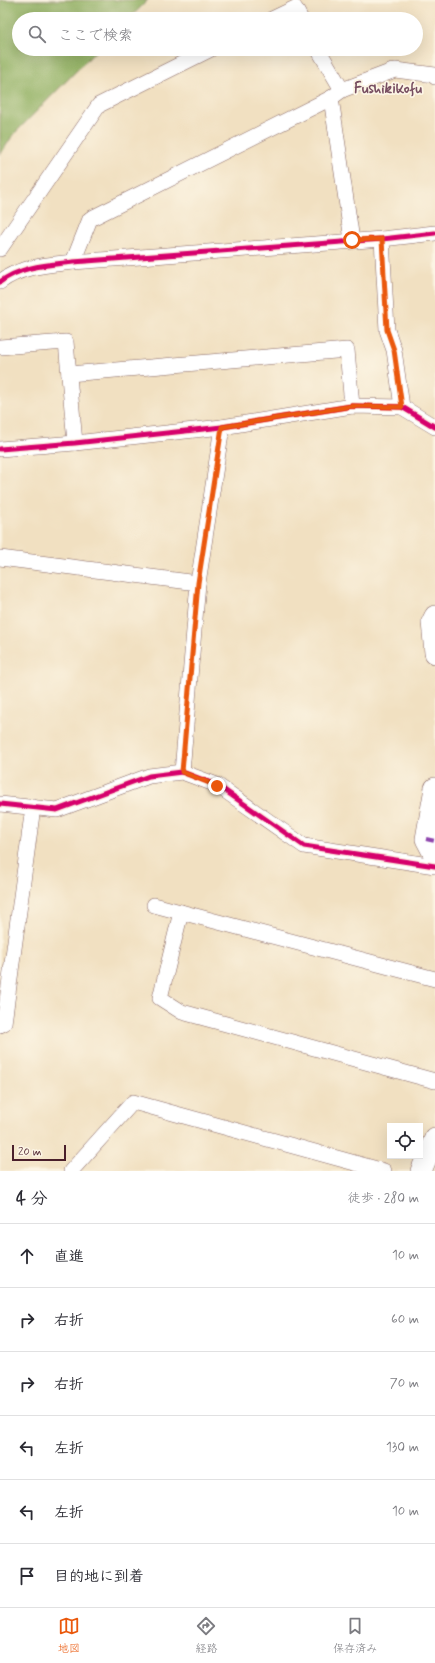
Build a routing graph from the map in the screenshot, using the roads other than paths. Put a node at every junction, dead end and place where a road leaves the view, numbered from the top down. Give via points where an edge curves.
1 (287, 12) edge
2 (297, 12) edge
3 (197, 56) edge
4 (321, 56) edge
5 (435, 77) edge
6 (336, 94) junction
7 (435, 233) edge
8 (382, 239) junction
9 (352, 240) junction
10 (0, 250) edge
11 (73, 262) junction
12 (3, 275) edge
13 (0, 347) edge
14 (69, 374) junction
15 (352, 406) junction
16 (402, 407) junction
17 (222, 427) junction
18 (435, 427) edge
19 (75, 443) junction
20 (0, 449) edge
21 (0, 558) edge
22 (198, 583) junction
23 (435, 616) edge
24 (435, 653) edge
25 (182, 772) junction
26 (435, 788) edge
27 (0, 804) edge
28 (33, 807) junction
29 (435, 856) edge
30 (435, 866) edge
31 (154, 905) dead end
32 (181, 912) junction
33 (435, 979) edge
34 (0, 1025) edge
35 (435, 1081) edge
36 (435, 1138) edge
37 (71, 1171) edge
38 (384, 1171) edge
39 (421, 1171) edge

1 - 2 street via 295,8
3 - 10 street via 99,105
4 - 6 street
5 - 6 street via 394,70
6 - 9 street
6 - 11 street via 90,219
7 - 8 street
8 - 9 street
8 - 16 street via 387,330 394,350
9 - 11 street
11 - 12 street via 25,268
13 - 14 street via 66,342
14 - 15 street via 346,350
14 - 19 street
15 - 16 street
15 - 17 street
16 - 18 street
17 - 19 street
17 - 22 street
19 - 20 street
21 - 22 street
22 - 25 street
23 - 24 street via 432,622
25 - 28 street via 149,776 58,810
25 - 30 street via 217,786 304,846
26 - 29 street via 426,839
27 - 28 street
28 - 34 street via 4,1023
31 - 32 street
32 - 33 street
32 - 35 street via 160,998 182,1012
36 - 39 street
37 - 38 street via 133,1102

